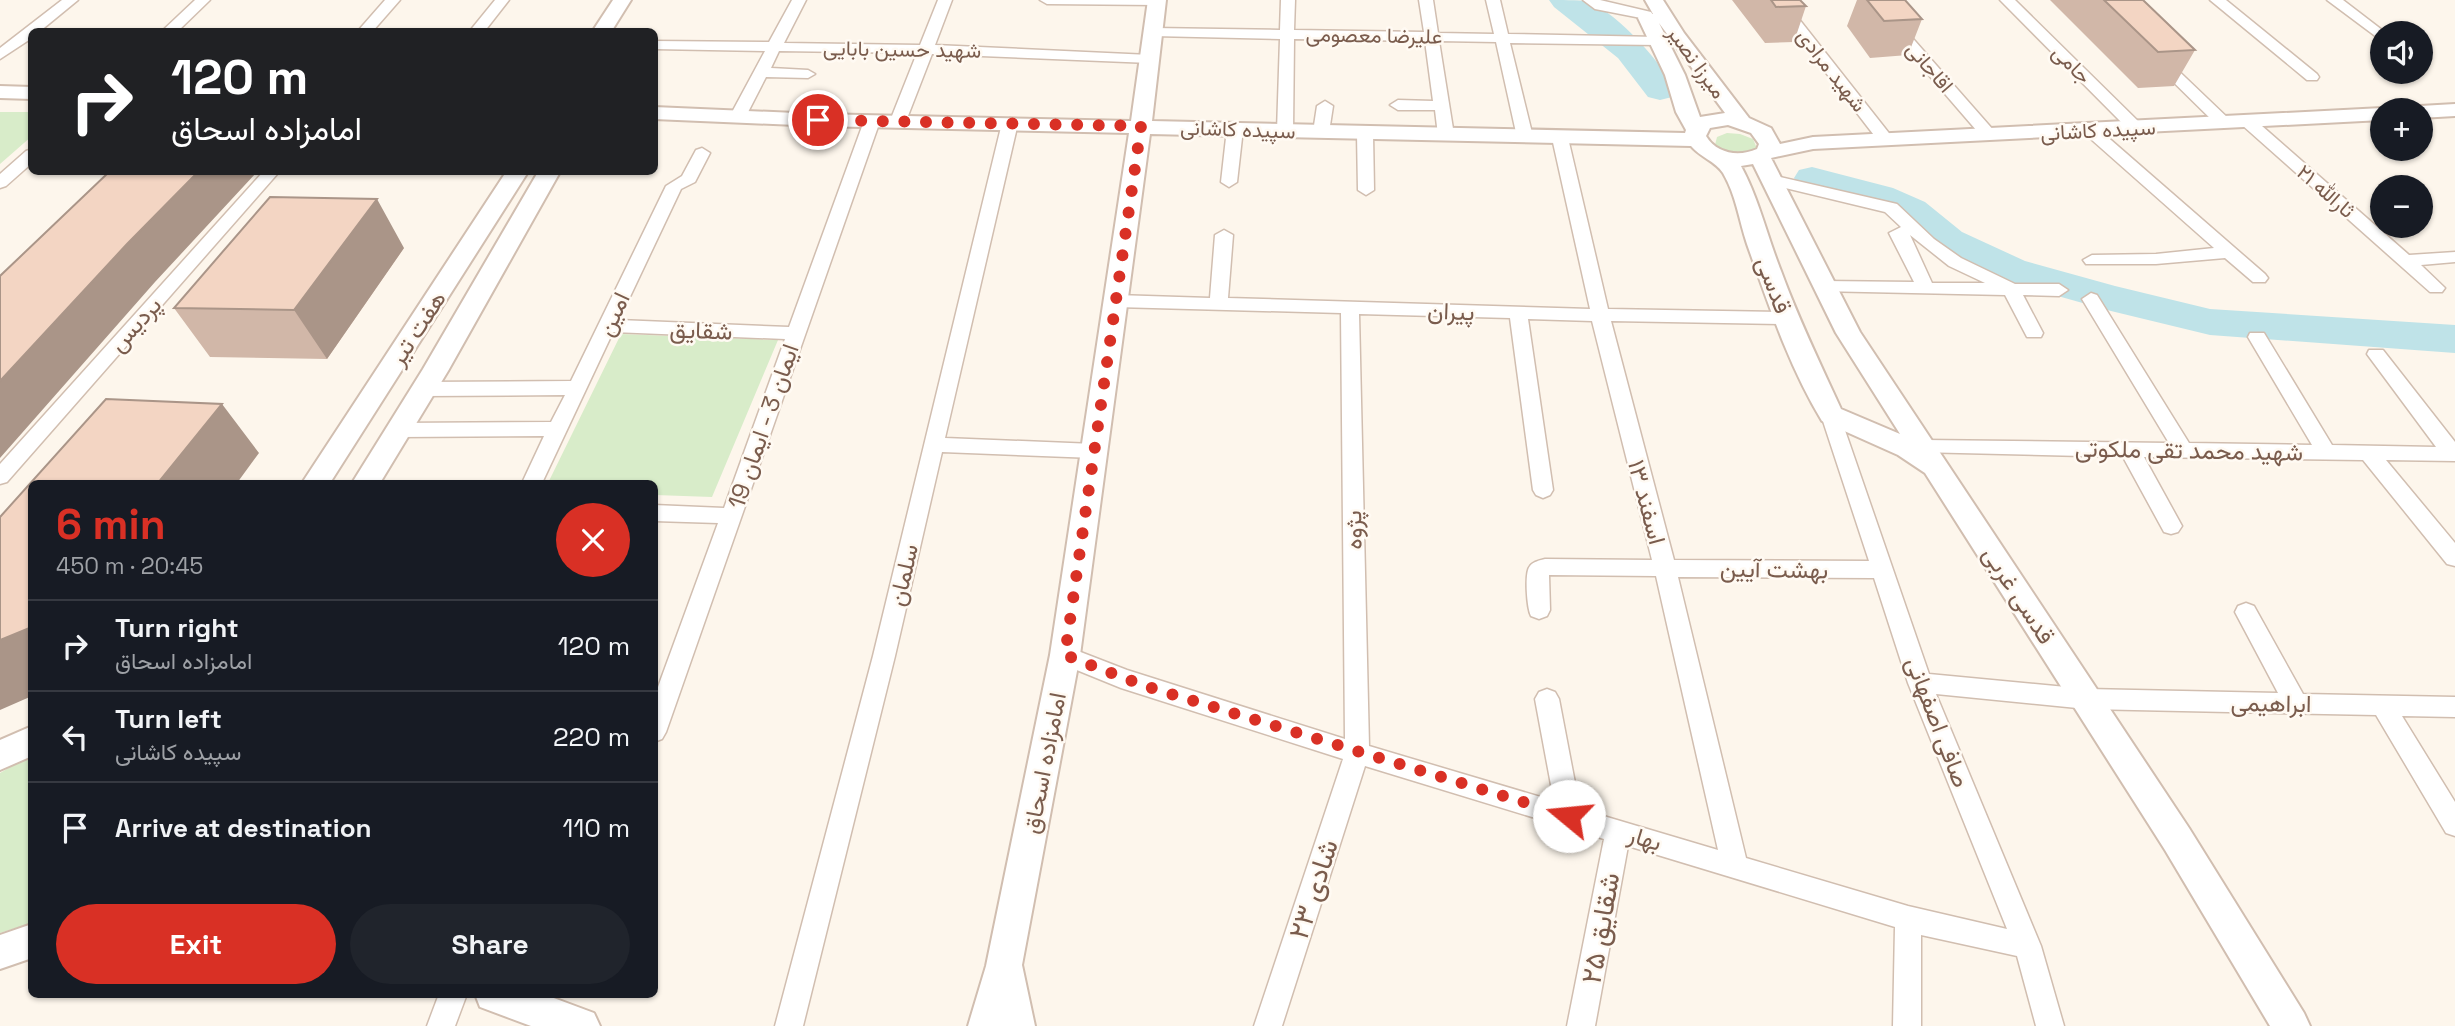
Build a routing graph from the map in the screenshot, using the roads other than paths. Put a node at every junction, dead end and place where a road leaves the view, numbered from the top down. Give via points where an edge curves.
1 (71, 0) edge
2 (203, 0) edge
3 (393, 0) edge
4 (502, 0) edge
5 (622, 0) edge
6 (640, 0) edge
7 (799, 0) edge
8 (945, 0) edge
9 (1047, 0) edge
10 (1288, 0) edge
11 (1426, 0) edge
12 (1493, 0) edge
13 (1590, 0) edge
14 (1777, 0) edge
15 (1871, 0) edge
16 (2007, 0) edge
17 (2217, 0) edge
18 (2334, 0) edge
19 (1157, 1) edge
20 (1654, 20) edge
21 (35, 28) edge
22 (172, 28) edge
23 (368, 28) edge
24 (479, 28) edge
25 (604, 28) edge
26 (622, 28) edge
27 (2370, 28) edge
28 (28, 33) edge
29 (1286, 34) junction
30 (1430, 36) junction
31 (1501, 37) junction
32 (1066, 39) dead end
33 (658, 46) edge
34 (1151, 46) junction
35 (773, 47) junction
36 (2147, 48) edge
37 (928, 49) junction
38 (0, 55) edge
39 (1063, 55) junction
40 (761, 72) junction
41 (808, 75) dead end
42 (2312, 76) dead end
43 (0, 92) edge
44 (28, 93) edge
45 (1398, 105) dead end
46 (1325, 106) dead end
47 (1441, 106) junction
48 (0, 107) edge
49 (28, 108) edge
50 (2455, 110) edge
51 (2433, 111) edge
52 (658, 114) edge
53 (2370, 115) edge
54 (738, 116) junction
55 (872, 121) junction
56 (898, 121) junction
57 (2248, 122) junction
58 (1010, 123) junction
59 (2224, 123) junction
60 (1751, 125) junction
61 (1141, 126) junction
62 (2136, 128) junction
63 (1236, 129) junction
64 (2090, 130) junction
65 (1285, 131) junction
66 (1321, 132) junction
67 (1365, 134) junction
68 (1696, 134) junction
69 (1446, 135) junction
70 (1989, 135) junction
71 (1525, 137) junction
72 (1560, 138) junction
73 (1886, 140) junction
74 (1813, 143) junction
75 (702, 153) dead end
76 (1763, 155) junction
77 (1719, 157) junction
78 (28, 158) edge
79 (268, 175) edge
80 (515, 175) edge
81 (548, 175) edge
82 (1771, 180) junction
83 (1228, 182) dead end
84 (0, 183) edge
85 (1366, 190) dead end
86 (1912, 229) junction
87 (1224, 235) dead end
88 (2229, 252) junction
89 (2455, 257) edge
90 (2092, 260) dead end
91 (2405, 261) junction
92 (2259, 278) dead end
93 (1824, 287) junction
94 (1926, 288) junction
95 (2436, 288) dead end
96 (2011, 289) junction
97 (2059, 290) dead end
98 (2091, 299) dead end
99 (1116, 300) junction
100 (1219, 304) junction
101 (1350, 308) junction
102 (1518, 313) junction
103 (1600, 315) junction
104 (1786, 318) junction
105 (607, 326) junction
106 (796, 333) junction
107 (2034, 333) dead end
108 (2257, 337) dead end
109 (2375, 354) dead end
110 (578, 388) junction
111 (424, 389) junction
112 (1831, 415) junction
113 (558, 429) junction
114 (399, 430) junction
115 (934, 444) junction
116 (2129, 449) junction
117 (2183, 450) junction
118 (1094, 451) junction
119 (2326, 452) junction
120 (2369, 453) junction
121 (2454, 454) edge
122 (1931, 458) junction
123 (0, 477) edge
124 (318, 480) edge
125 (368, 480) edge
126 (533, 480) edge
127 (1543, 490) dead end
128 (658, 513) edge
129 (732, 516) junction
130 (2171, 526) dead end
131 (2455, 558) edge
132 (1665, 568) junction
133 (1883, 570) junction
134 (1539, 610) dead end
135 (2246, 612) dead end
136 (1065, 655) junction
137 (1920, 683) junction
138 (1547, 699) dead end
139 (2087, 699) junction
140 (2296, 704) junction
141 (2383, 706) junction
142 (2455, 707) edge
143 (658, 721) edge
144 (1357, 752) junction
145 (1569, 816) junction
146 (2455, 825) edge
147 (1618, 830) junction
148 (1735, 866) junction
149 (1908, 919) junction
150 (28, 942) edge
151 (2028, 946) junction
152 (0, 953) edge
153 (1004, 965) junction
154 (452, 998) edge
155 (504, 998) edge
156 (441, 1026) edge
157 (581, 1026) edge
158 (789, 1026) edge
159 (988, 1026) edge
160 (1016, 1026) edge
161 (1268, 1026) edge
162 (1581, 1026) edge
163 (1907, 1026) edge
164 (2050, 1026) edge
165 (2291, 1026) edge

1 - 21 street
2 - 22 street
3 - 23 street
4 - 24 street
5 - 25 street
6 - 26 street
7 - 35 street
8 - 37 street
9 - 19 street
10 - 29 street
11 - 30 street
12 - 31 street
13 - 20 street
14 - 73 street, شهید مرادی
15 - 70 street, اقاجانی
16 - 62 street, جامی
17 - 42 street
18 - 27 street
19 - 34 street, امامزاده اسحاق
20 - 31 street, علیرضا معصومی via 1595,39
20 - 60 street, میرزا نصیر
20 - 68 street, میرزا نصیر
28 - 38 street
29 - 30 street, علیرضا معصومی
29 - 34 street, علیرضا معصومی
29 - 65 street
30 - 31 street, علیرضا معصومی
30 - 47 street
31 - 71 street
32 - 39 street
33 - 35 street, شهید حسین بابایی
34 - 39 street, شهید حسین بابایی
34 - 61 street, امامزاده اسحاق
35 - 37 street, شهید حسین بابایی
35 - 40 street
36 - 59 street
37 - 39 street, شهید حسین بابایی
37 - 56 street
40 - 41 street
40 - 54 street
43 - 44 street
45 - 47 street
46 - 66 street
47 - 69 street
48 - 49 street
50 - 51 street
52 - 54 street, سپیده کاشانی
53 - 57 street, سپیده کاشانی
54 - 55 street, سپیده کاشانی
55 - 56 street, سپیده کاشانی
55 - 106 street, ایمان 3 - ایمان 19
56 - 58 street, سپیده کاشانی
57 - 59 street, سپیده کاشانی
57 - 91 street, ثارالله ۲۱
58 - 61 street, سپیده کاشانی
58 - 115 street, سلمان
59 - 62 street, سپیده کاشانی
60 - 68 street, سپیده کاشانی via 1714,120
60 - 74 street, سپیده کاشانی
60 - 76 street, قدسی غربی via 1769,139
61 - 63 street, سپیده کاشانی
61 - 99 street, امامزاده اسحاق
62 - 64 street, سپیده کاشانی
63 - 65 street, سپیده کاشانی
63 - 83 street
64 - 70 street, سپیده کاشانی
64 - 88 street
65 - 66 street, سپیده کاشانی
66 - 67 street, سپیده کاشانی
67 - 69 street, سپیده کاشانی
67 - 85 street
68 - 72 street, سپیده کاشانی
68 - 77 street, قدسی via 1709,152
69 - 71 street, سپیده کاشانی
70 - 73 street, سپیده کاشانی
71 - 72 street, سپیده کاشانی
72 - 103 street, اسفند ۱۳
73 - 74 street, سپیده کاشانی
74 - 76 street, سپیده کاشانی
75 - 105 street, امین via 689,179 674,186
76 - 77 street, سپیده کاشانی via 1741,160
76 - 82 street, قدسی غربی
77 - 104 street, قدسی via 1731,168 1744,194
78 - 84 street
79 - 123 street, پردیس
80 - 124 street, هفت تیر
81 - 111 street, هفت تیر
82 - 86 street via 1891,208
82 - 93 street, قدسی غربی
86 - 94 street via 1898,233
86 - 96 street via 1955,262
87 - 100 street
88 - 90 street
88 - 92 street
89 - 91 street
91 - 95 street, ثارالله ۲۱
93 - 94 street
93 - 122 street, قدسی غربی via 1848,333
94 - 96 street
96 - 97 street
96 - 107 street
98 - 117 street
99 - 100 street, پیران
99 - 118 street, امامزاده اسحاق
100 - 101 street, پیران
101 - 102 street, پیران
101 - 144 street, پژوه
102 - 103 street, پیران
102 - 127 street
103 - 104 street, پیران
103 - 132 street, اسفند ۱۳
104 - 112 street, قدسی
105 - 106 street, شقایق
105 - 110 street, امین
106 - 129 street, ایمان 3 - ایمان 19
108 - 119 street
109 - 121 street
110 - 111 street
110 - 113 street, امین
111 - 114 street, هفت تیر
112 - 122 street
112 - 133 street, صافی اصفهانی
113 - 114 street
113 - 126 street, امین
114 - 125 street, هفت تیر
115 - 118 street
115 - 158 street, سلمان
116 - 117 street, شهید محمد تقی ملکوتی
116 - 122 street, شهید محمد تقی ملکوتی
116 - 130 street
117 - 119 street, شهید محمد تقی ملکوتی
118 - 136 street, امامزاده اسحاق
119 - 120 street, شهید محمد تقی ملکوتی
120 - 121 street, شهید محمد تقی ملکوتی
120 - 131 street
122 - 139 street, قدسی غربی
128 - 129 street
129 - 143 street, ایمان 3 - ایمان 19
132 - 133 street, بهشت آیین
132 - 134 street, بهشت آیین via 1545,567 1538,570
132 - 148 street, اسفند ۱۳
133 - 137 street, صافی اصفهانی
135 - 140 street
136 - 144 street, بهار via 1121,678
136 - 153 street, امامزاده اسحاق
137 - 139 street, ابراهیمی
137 - 151 street, صافی اصفهانی
138 - 145 street
139 - 140 street, ابراهیمی
139 - 165 street, قدسی غربی
140 - 141 street, ابراهیمی
141 - 142 street, ابراهیمی
141 - 146 street
144 - 145 street, بهار
144 - 161 street, شادی ۲۳
145 - 147 street, بهار
147 - 148 street, بهار
147 - 162 street, شقایق ۲۵
148 - 149 street, بهار
149 - 151 street, بهار
149 - 163 street
150 - 152 street
151 - 164 street, صافی اصفهانی
153 - 159 street
153 - 160 street, امامزاده اسحاق
154 - 156 street
155 - 157 street

